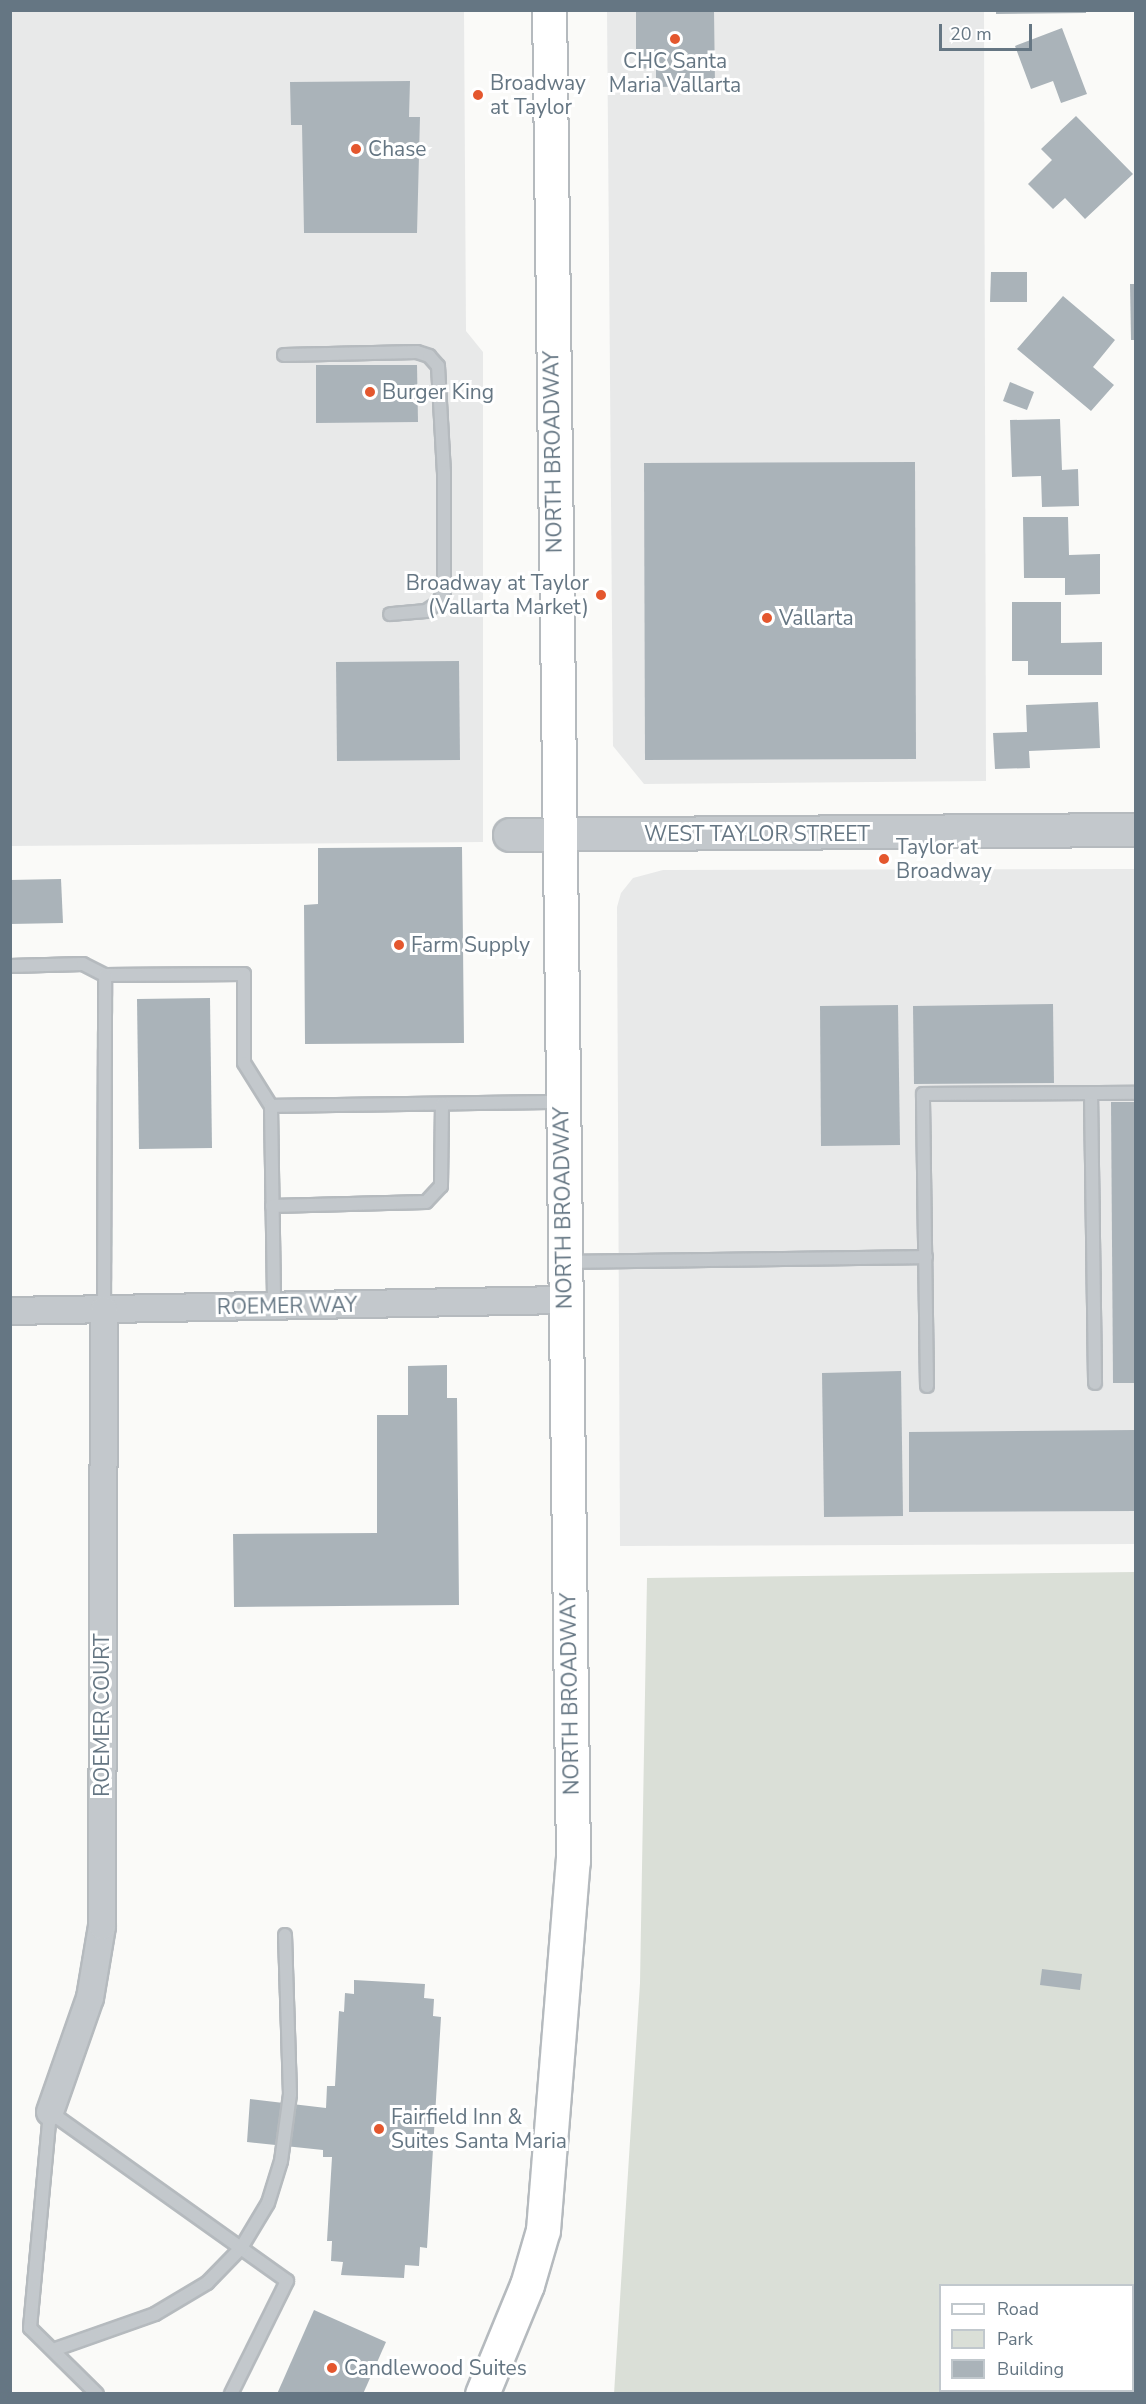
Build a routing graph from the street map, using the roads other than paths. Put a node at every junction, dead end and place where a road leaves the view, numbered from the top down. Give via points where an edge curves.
1 (549, 10) edge
2 (284, 355) dead end
3 (390, 614) dead end
4 (1136, 830) edge
5 (510, 835) dead end
6 (558, 835) junction
7 (10, 966) edge
8 (105, 975) junction
9 (1091, 1093) junction
10 (1136, 1093) edge
11 (561, 1102) junction
12 (442, 1104) junction
13 (271, 1106) junction
14 (272, 1206) junction
15 (926, 1257) junction
16 (563, 1263) junction
17 (564, 1300) junction
18 (274, 1306) junction
19 (104, 1310) junction
20 (10, 1311) edge
21 (1095, 1383) dead end
22 (927, 1386) dead end
23 (285, 1935) dead end
24 (50, 2112) junction
25 (241, 2248) junction
26 (53, 2350) junction
27 (97, 2394) edge
28 (231, 2394) edge
29 (482, 2394) edge

1 - 6 main road, NORTH BROADWAY
2 - 3 lane via 417,352 429,356 438,366 444,472 444,591 438,603 426,611
4 - 6 street, WEST TAYLOR STREET
5 - 6 street, WEST TAYLOR STREET
6 - 11 main road, NORTH BROADWAY
7 - 8 lane via 83,964
8 - 13 lane via 244,974 244,1063
8 - 19 lane
9 - 10 lane
9 - 15 lane via 923,1095
9 - 21 lane
11 - 12 lane
11 - 16 main road, NORTH BROADWAY
12 - 13 lane
12 - 14 lane via 441,1186 426,1202
13 - 14 lane
14 - 18 lane
15 - 16 lane
15 - 22 lane
16 - 17 main road, NORTH BROADWAY
17 - 18 street, ROEMER WAY
17 - 29 main road, NORTH BROADWAY via 572,1883 543,2230 527,2285
18 - 19 street, ROEMER WAY
19 - 20 street, ROEMER WAY
19 - 24 street, ROEMER COURT via 102,1926 90,1998
23 - 25 lane via 290,2094 281,2161 268,2203
24 - 25 lane
24 - 26 lane via 30,2328
25 - 26 lane via 207,2283 155,2314
25 - 28 lane via 287,2281
26 - 27 lane

